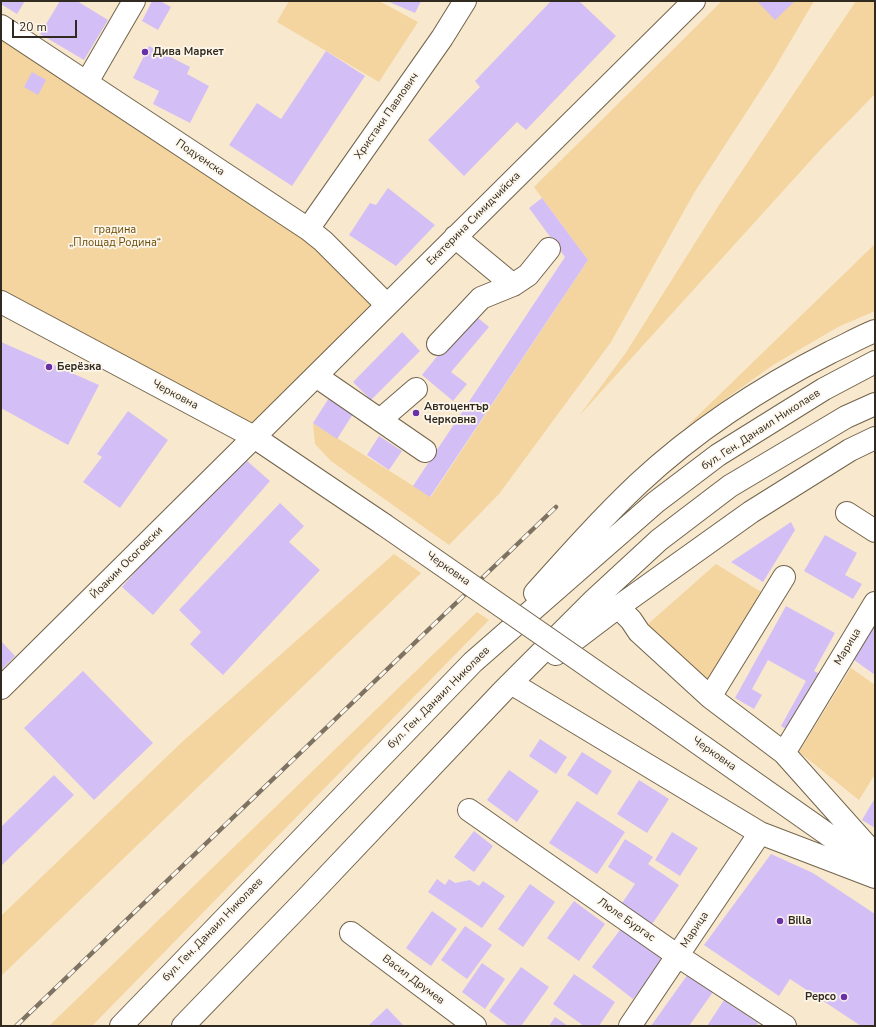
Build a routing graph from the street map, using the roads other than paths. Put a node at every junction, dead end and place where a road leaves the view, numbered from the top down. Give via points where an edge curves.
1 (134, 1) edge
2 (465, 1) edge
3 (694, 1) edge
4 (1, 26) edge
5 (87, 82) junction
6 (308, 229) junction
7 (455, 238) junction
8 (549, 249) dead end
9 (513, 285) junction
10 (1, 302) edge
11 (387, 305) junction
12 (875, 331) edge
13 (438, 344) dead end
14 (875, 362) edge
15 (316, 376) junction
16 (416, 389) dead end
17 (875, 404) edge
18 (380, 420) junction
19 (254, 437) junction
20 (875, 438) edge
21 (425, 451) dead end
22 (846, 513) dead end
23 (875, 531) edge
24 (784, 577) dead end
25 (875, 603) edge
26 (618, 607) junction
27 (473, 662) junction
28 (1, 688) edge
29 (510, 689) junction
30 (710, 697) junction
31 (784, 753) junction
32 (469, 810) dead end
33 (760, 833) junction
34 (875, 855) edge
35 (875, 868) edge
36 (875, 878) edge
37 (351, 934) dead end
38 (678, 956) junction
39 (469, 1024) edge
40 (121, 1026) edge
41 (183, 1026) edge
42 (630, 1026) edge
43 (785, 1026) edge

1 - 5 street
2 - 6 street, Христаки Павлович via 438,44
3 - 7 street, Екатерина Симидчийска
4 - 5 street, Подуенска
5 - 6 street, Подуенска
6 - 11 street, Подуенска
7 - 9 street
7 - 11 street, Екатерина Симидчийска
8 - 9 street via 528,275
9 - 13 street via 481,298
10 - 19 street, Черковна
11 - 15 street, Екатерина Симидчийска
12 - 27 street via 794,371 696,435 640,483 592,530
14 - 27 street, бул. Ген. Данаил Николаев via 824,389 718,455 656,502
15 - 18 street
15 - 19 street, Екатерина Симидчийска
16 - 18 street
17 - 29 street via 846,417 730,486 659,540 594,600
18 - 21 street
19 - 28 street, Йоаким Осоговски
19 - 35 street, Черковна, bridge via 651,710
20 - 26 street via 850,450 752,512
22 - 23 street
24 - 30 street
25 - 31 street, Марица
26 - 29 street
26 - 30 street via 639,632
27 - 40 street, бул. Ген. Данаил Николаев
29 - 33 street
29 - 41 street
30 - 31 street
31 - 34 street
32 - 38 street, Люле Бургас
33 - 36 street
33 - 38 street, Марица
37 - 39 street, Васил Друмев
38 - 42 street, Марица
38 - 43 street, Люле Бургас

